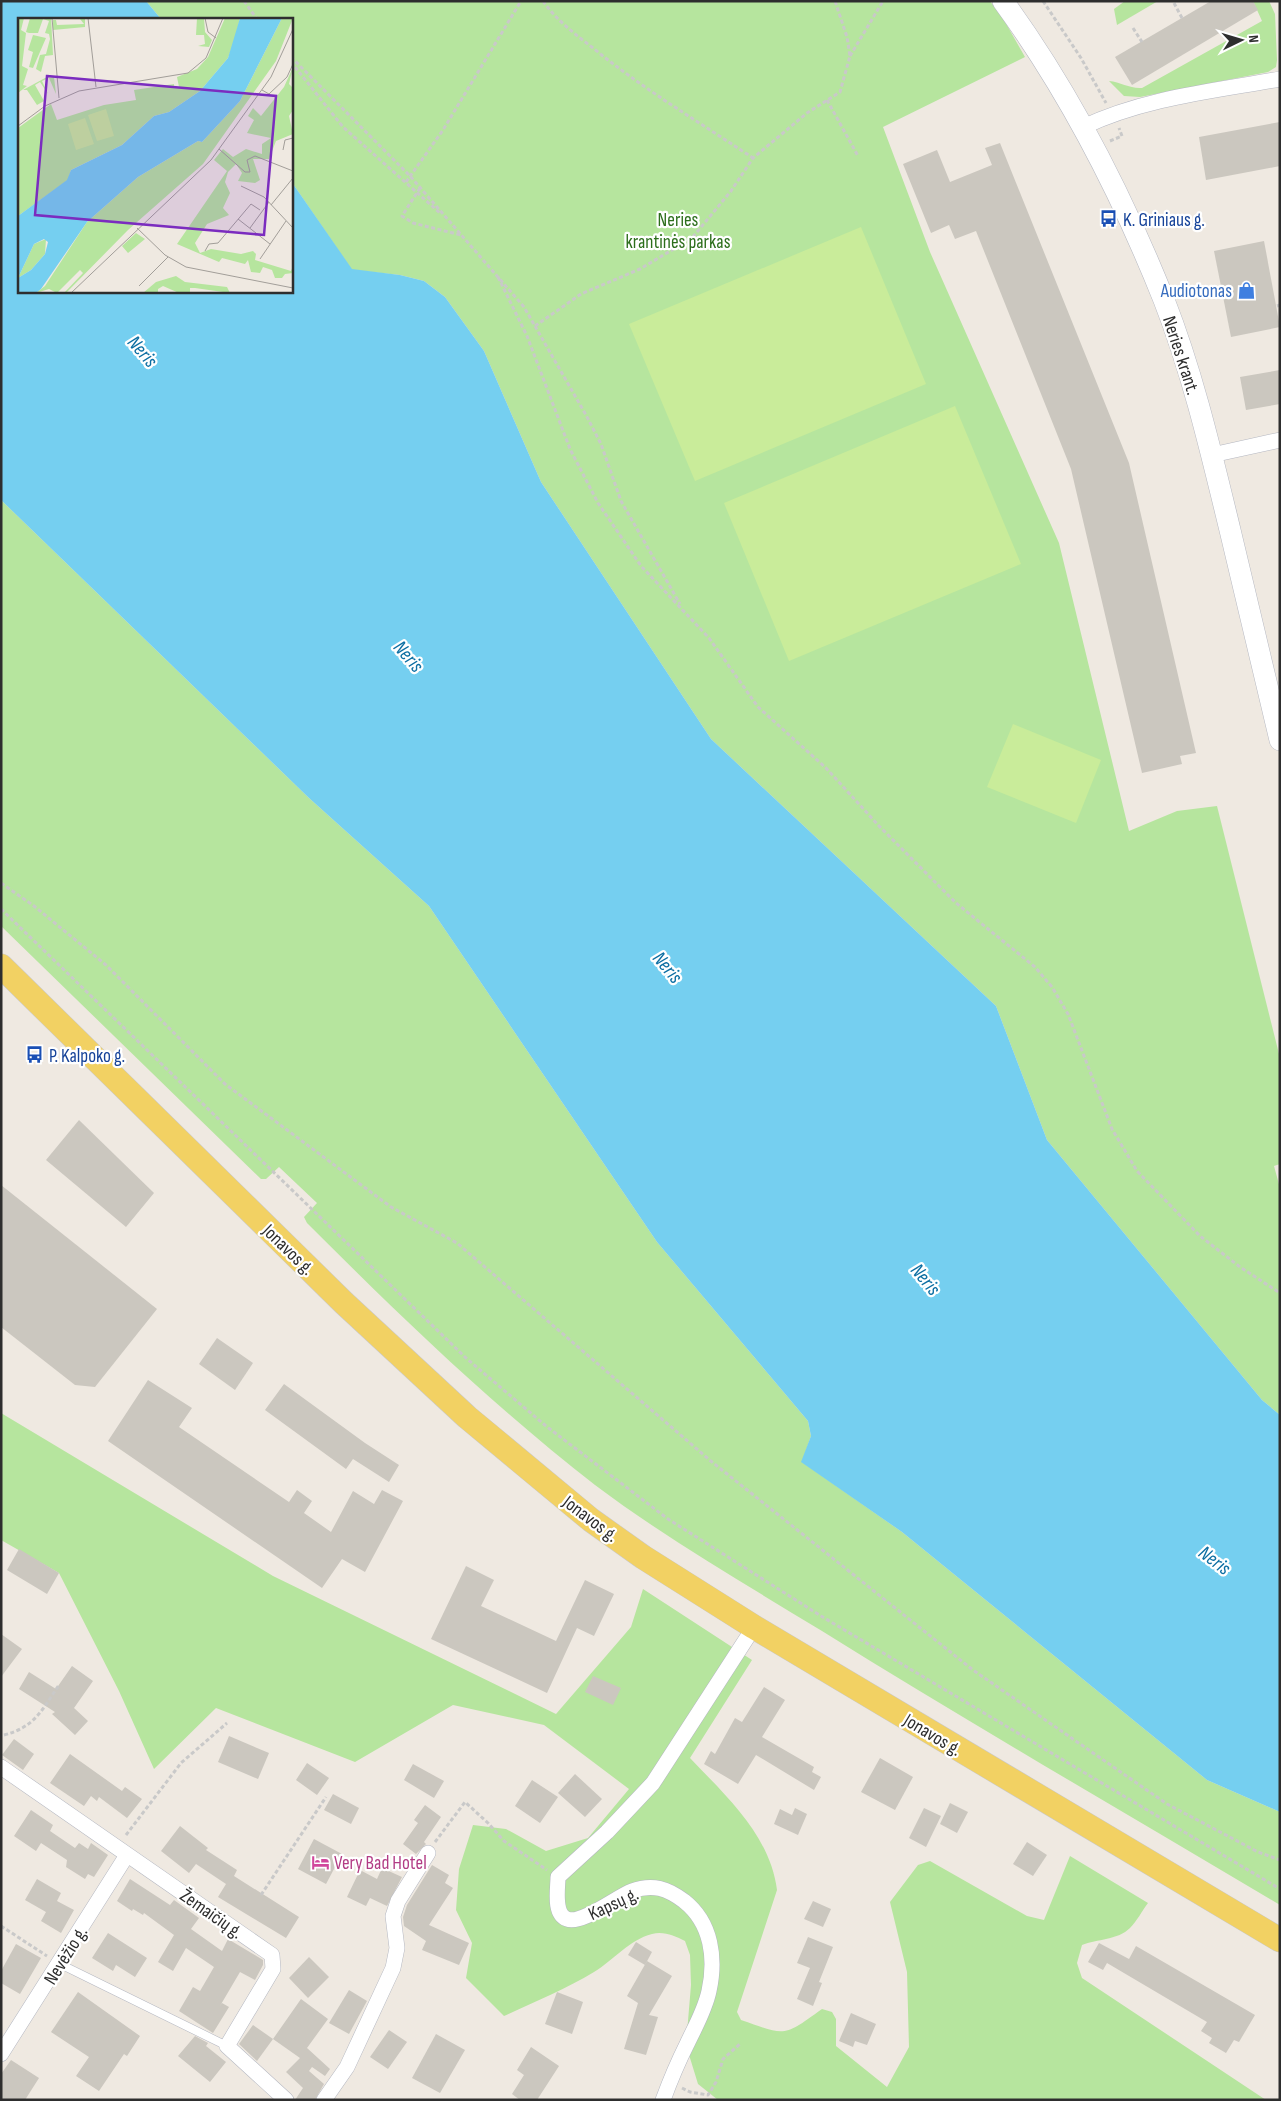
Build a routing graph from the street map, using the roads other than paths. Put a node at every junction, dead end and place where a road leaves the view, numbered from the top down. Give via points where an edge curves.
1 (1003, 1) edge
2 (1280, 79) edge
3 (1083, 127) junction
4 (1280, 440) edge
5 (1212, 455) junction
6 (1280, 740) edge
7 (1, 966) edge
8 (754, 1627) junction
9 (1, 1767) edge
10 (122, 1851) junction
11 (428, 1853) road end
12 (1280, 1940) edge
13 (60, 1964) junction
14 (227, 2046) junction
15 (1, 2054) edge
16 (286, 2100) edge
17 (324, 2100) edge
18 (663, 2100) edge

1 - 3 main road, Neries krant.
2 - 3 street via 1141,105 1111,113
3 - 5 main road, Neries krant. via 1123,206 1164,300 1190,375
4 - 5 street
5 - 6 main road, Neries krant.
7 - 8 main road, Jonavos g. via 296,1256 467,1417 591,1520
8 - 12 main road, Jonavos g.
8 - 18 street, Kapsų g. via 653,1783 608,1832 558,1878 558,1906 561,1916 568,1920 579,1920 632,1891 652,1887 670,1890 690,1905 705,1927 713,1953 709,1992
9 - 10 street, Žemaičių g.
10 - 13 street, Nevėžio g.
10 - 14 street, Žemaičių g. via 272,1955 273,1969
11 - 17 street via 398,1901 393,1916 397,1948 393,1968 347,2068
13 - 14 lane
13 - 15 street, Nevėžio g.
14 - 16 street

